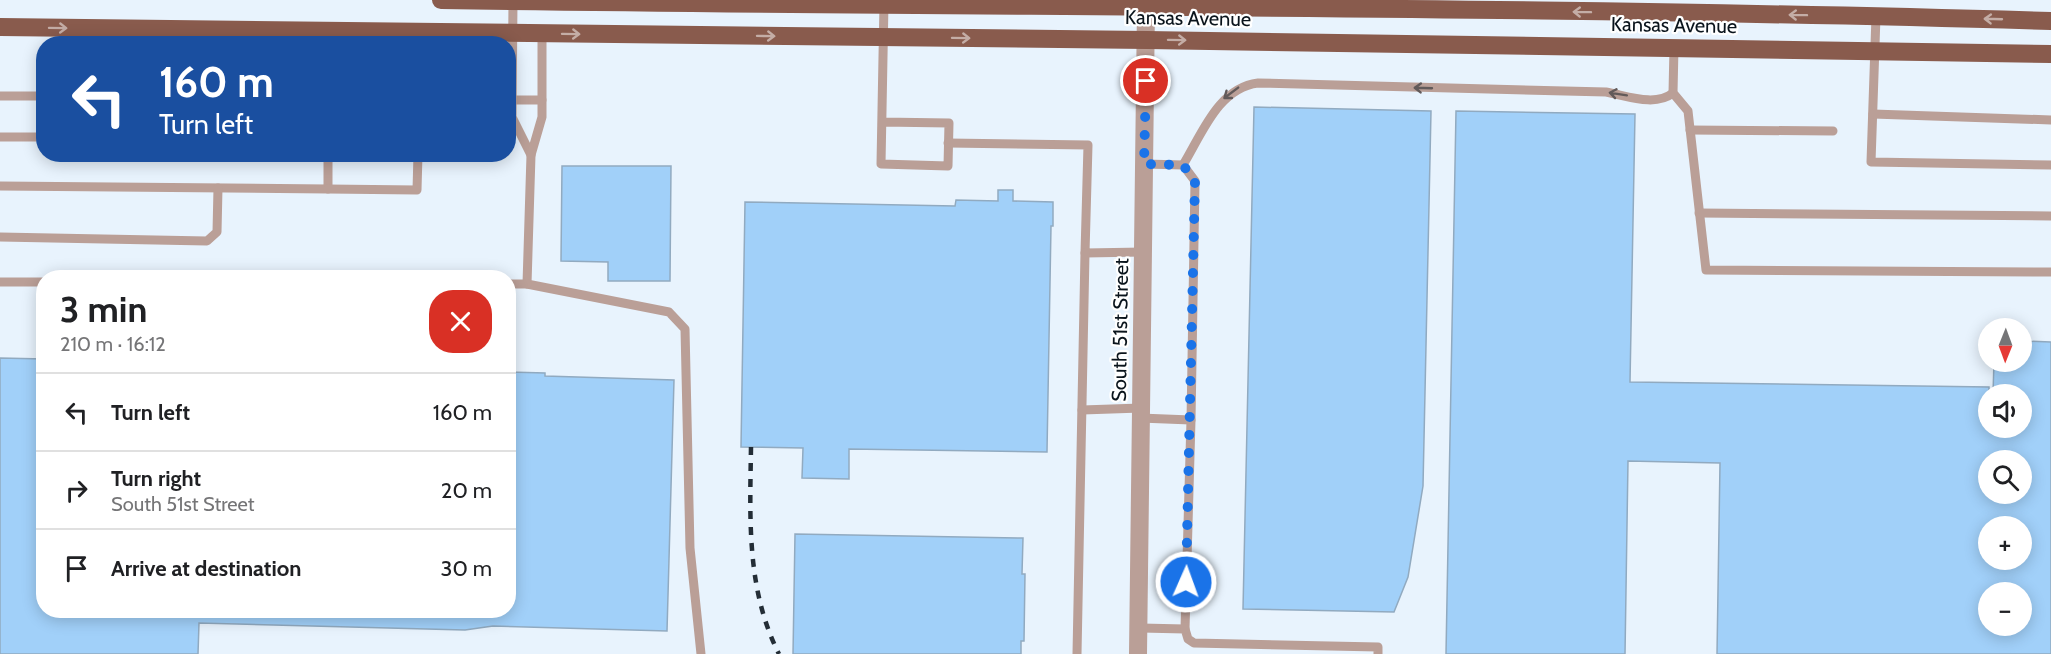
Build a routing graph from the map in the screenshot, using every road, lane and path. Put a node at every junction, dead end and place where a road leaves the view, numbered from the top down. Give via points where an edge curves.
1 (441, 0) edge
2 (513, 1) edge
3 (884, 3) junction
4 (1146, 6) junction
5 (1876, 16) junction
6 (2051, 21) edge
7 (0, 27) edge
8 (542, 33) junction
9 (513, 34) junction
10 (883, 37) junction
11 (1146, 40) junction
12 (1674, 47) junction
13 (1875, 50) junction
14 (2051, 54) edge
15 (1673, 93) junction
16 (0, 96) edge
17 (36, 96) edge
18 (516, 100) edge
19 (542, 100) junction
20 (1873, 114) junction
21 (2051, 120) edge
22 (882, 122) junction
23 (516, 125) edge
24 (1690, 130) junction
25 (1833, 131) dead end
26 (0, 137) edge
27 (36, 137) edge
28 (948, 143) junction
29 (531, 155) junction
30 (328, 162) edge
31 (418, 162) edge
32 (1144, 164) junction
33 (1183, 165) junction
34 (2051, 165) edge
35 (0, 186) edge
36 (218, 188) junction
37 (328, 189) junction
38 (1699, 213) junction
39 (2050, 216) edge
40 (0, 237) edge
41 (1143, 252) junction
42 (1085, 253) junction
43 (2051, 272) edge
44 (0, 282) edge
45 (36, 282) edge
46 (516, 284) edge
47 (527, 284) junction
48 (1082, 410) junction
49 (1141, 413) junction
50 (1191, 420) junction
51 (1141, 628) junction
52 (1185, 628) junction
53 (701, 654) edge
54 (1077, 654) edge
55 (1138, 654) edge
56 (1378, 654) edge

1 - 2 main road, Kansas Avenue
2 - 3 main road, Kansas Avenue
2 - 9 lane
3 - 4 main road, Kansas Avenue
3 - 10 lane
5 -> 4 main road, Kansas Avenue
4 - 11 street, South 51st Street
6 -> 5 main road, Kansas Avenue
5 - 13 lane
7 -> 9 main road, Kansas Avenue
8 - 9 main road, Kansas Avenue
8 -> 10 main road, Kansas Avenue
8 - 19 lane
10 -> 11 main road, Kansas Avenue
10 - 22 lane
11 -> 12 main road, Kansas Avenue
11 - 32 street, South 51st Street
12 - 13 main road, Kansas Avenue
12 - 15 lane
13 - 14 main road, Kansas Avenue
13 - 20 lane
15 - 24 lane via 1688,111
15 -> 33 lane via 1664,100 1650,100 1605,92 1243,85 1223,99
16 - 17 lane
18 - 19 lane
19 - 29 lane via 542,117
20 - 21 lane
20 - 34 lane via 1871,162
22 - 28 lane via 949,123
22 - 28 lane via 881,164 948,166
23 - 29 lane
24 - 25 lane
24 - 38 lane
26 - 27 lane
28 - 42 lane via 1088,145
29 - 47 lane
30 - 37 lane
31 - 37 lane via 417,190
32 - 33 lane
32 - 41 street, South 51st Street
33 - 50 lane via 1195,181
35 - 36 lane
36 - 37 lane
36 - 40 lane via 217,232 207,241
38 - 39 lane
38 - 43 lane via 1707,270
41 - 42 lane
41 - 49 street, South 51st Street
42 - 48 lane
44 - 45 lane
46 - 47 lane
47 - 53 lane via 669,312 685,329 690,548
48 - 49 lane
48 - 54 lane
49 - 50 lane
49 - 51 street, South 51st Street
50 - 52 lane
51 - 52 lane
51 - 55 street, South 51st Street
52 - 56 lane via 1188,639 1194,643 1378,647

